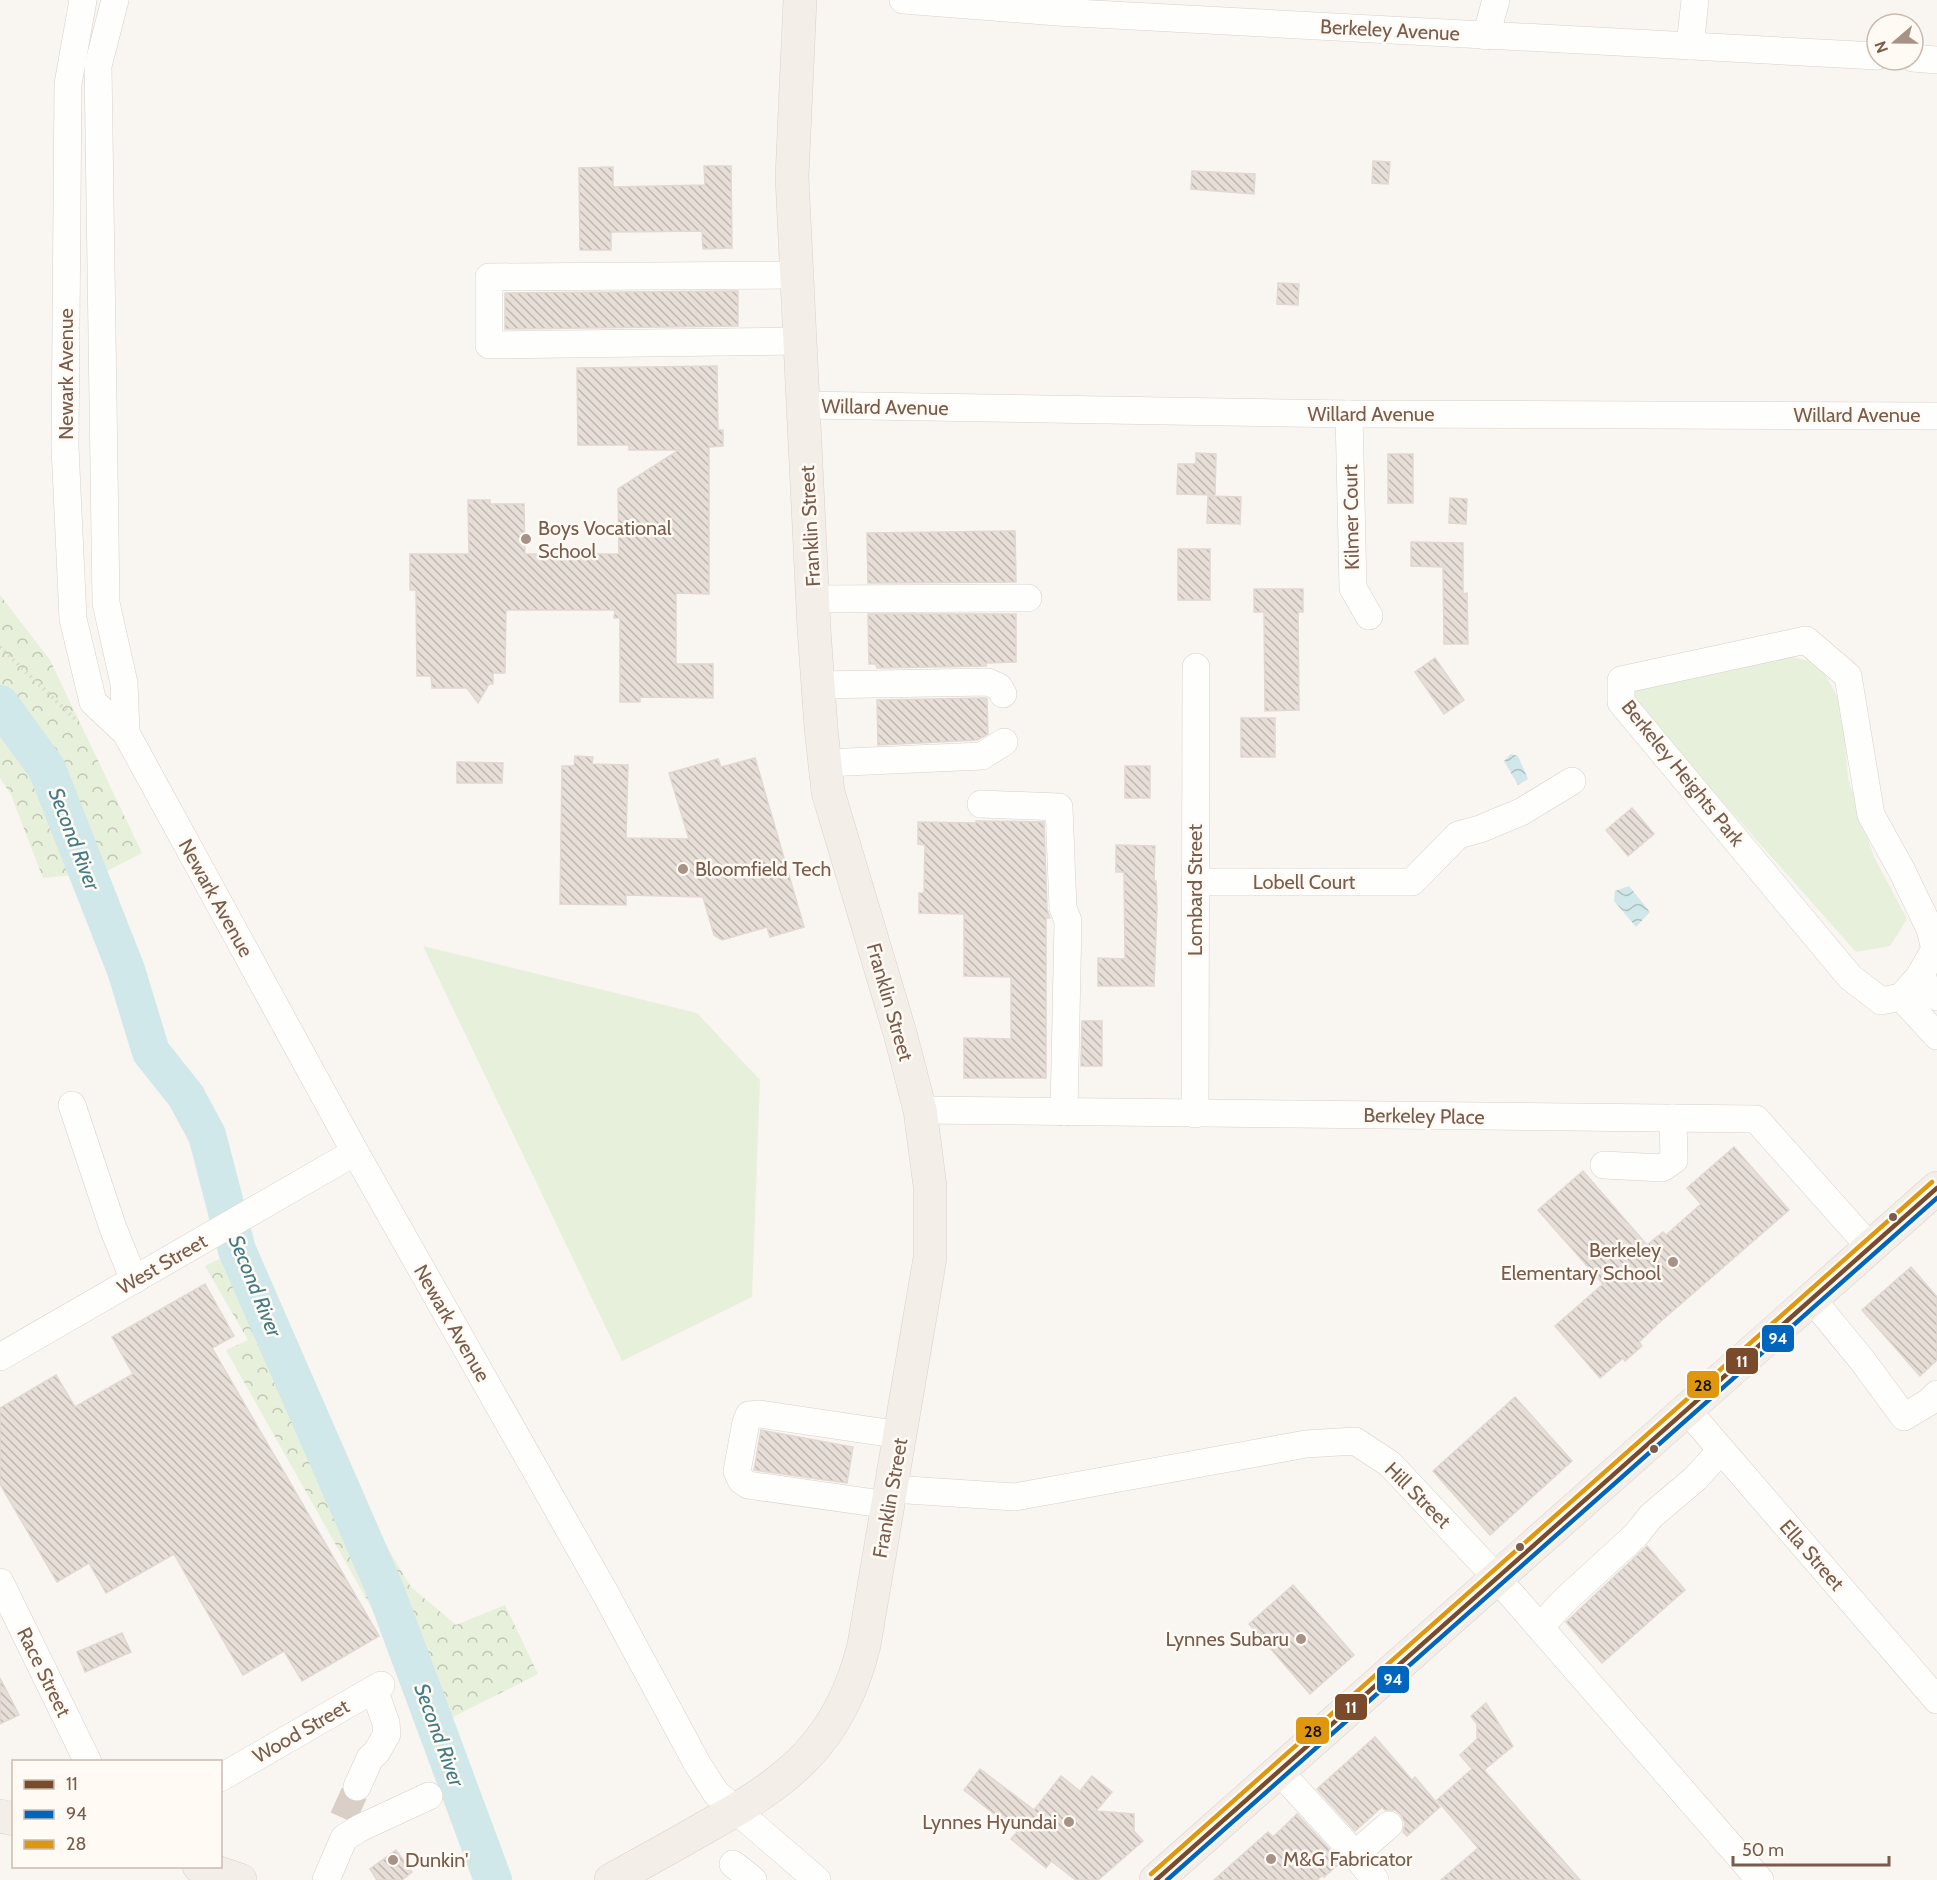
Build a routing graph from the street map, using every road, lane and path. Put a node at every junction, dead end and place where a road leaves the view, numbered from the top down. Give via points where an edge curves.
1 (83, 0) edge
2 (116, 0) edge
3 (800, 0) edge
4 (903, 0) edge
5 (1496, 0) edge
6 (1695, 0) edge
7 (1058, 6) edge
8 (1276, 12) edge
9 (1486, 36) junction
10 (1690, 46) junction
11 (1865, 55) edge
12 (798, 275) junction
13 (801, 341) junction
14 (804, 405) junction
15 (1349, 414) junction
16 (1937, 416) edge
17 (1028, 598) dead end
18 (813, 599) junction
19 (1369, 616) dead end
20 (0, 647) edge
21 (1196, 667) dead end
22 (818, 684) junction
23 (1003, 693) dead end
24 (84, 723) dead end
25 (126, 734) junction
26 (1004, 742) dead end
27 (825, 763) junction
28 (1572, 781) dead end
29 (981, 804) dead end
30 (1195, 882) junction
31 (1928, 987) edge
32 (1901, 997) junction
33 (1937, 1036) edge
34 (72, 1104) dead end
35 (920, 1110) junction
36 (1064, 1112) junction
37 (1195, 1113) junction
38 (1673, 1118) junction
39 (355, 1152) junction
40 (1604, 1165) dead end
41 (1937, 1188) edge
42 (1870, 1247) junction
43 (134, 1280) junction
44 (1812, 1299) junction
45 (0, 1357) edge
46 (1937, 1394) edge
47 (1686, 1410) junction
48 (901, 1434) junction
49 (1721, 1450) junction
50 (891, 1497) junction
51 (1496, 1577) junction
52 (0, 1582) edge
53 (1540, 1627) junction
54 (1937, 1700) edge
55 (376, 1753) junction
56 (88, 1760) edge
57 (1279, 1771) junction
58 (222, 1777) edge
59 (357, 1787) tunnel mouth
60 (429, 1796) dead end
61 (736, 1811) junction
62 (1389, 1825) dead end
63 (349, 1828) junction
64 (1355, 1854) junction
65 (206, 1868) edge
66 (240, 1880) edge
67 (326, 1880) edge
68 (611, 1880) edge
69 (818, 1880) edge
70 (1156, 1880) edge
71 (1375, 1880) edge
72 (1760, 1880) edge

1 - 25 street, Newark Avenue via 68,84 65,447 73,620 93,702
2 - 25 street, Newark Avenue via 98,66 106,603 124,683
3 - 12 main road, Franklin Street via 792,177
4 - 7 street, Berkeley Avenue
5 - 9 street
6 - 10 street
7 - 8 street, Berkeley Avenue
8 - 9 street, Berkeley Avenue
9 - 10 street, Berkeley Avenue
10 - 11 street, Berkeley Avenue
12 - 13 main road, Franklin Street
12 - 13 street via 489,276 489,345
13 - 14 main road, Franklin Street
14 - 15 street, Willard Avenue
14 - 18 main road, Franklin Street
15 - 16 street, Willard Avenue
15 - 19 street, Kilmer Court via 1353,588
17 - 18 street
18 - 22 main road, Franklin Street
20 - 24 path via 74,719
21 - 30 street, Lombard Street
22 - 23 street via 988,682
22 - 27 main road, Franklin Street
25 - 39 street, Newark Avenue
26 - 27 street via 982,756
27 - 35 main road, Franklin Street via 828,792
28 - 30 street, Lobell Court via 1521,812 1458,835 1412,882
29 - 36 street via 1059,807 1063,908 1068,921
30 - 37 street, Lombard Street
31 - 32 street, Berkeley Heights Park
31 - 32 street, Berkeley Heights Park via 1935,949 1930,929 1870,815 1848,676 1806,640 1621,680 1621,702 1850,977 1881,1001
32 - 33 street
34 - 43 street
35 - 36 street, Berkeley Place
35 - 48 main road, Franklin Street via 930,1186 930,1258
36 - 37 street, Berkeley Place
37 - 38 street, Berkeley Place
38 - 40 street via 1674,1160 1662,1168
38 - 42 street, Berkeley Place via 1756,1119
39 - 43 street, West Street
39 - 61 street, Newark Avenue via 698,1765 716,1793
41 - 42 main road
42 - 44 main road
43 - 45 street, West Street
44 - 46 street via 1904,1417
44 - 47 main road
47 - 49 street, Ella Street
47 - 51 main road
48 - 50 main road, Franklin Street
48 - 50 street, Hill Street via 749,1415 737,1471 748,1485
49 - 53 street
49 - 54 street, Ella Street
50 - 51 street, Hill Street via 1016,1497 1306,1444 1355,1441 1390,1464
50 - 61 main road, Franklin Street via 864,1645 844,1703 823,1736 791,1772
51 - 53 street, Hill Street
51 - 57 main road
52 - 56 street, Race Street
53 - 72 street, Hill Street
55 - 58 street, Wood Street via 387,1734 378,1687
55 - 59 street
55 - 63 street via 371,1786
57 - 64 street
57 - 70 main road
60 - 63 street
61 - 68 main road, Franklin Street
61 - 69 street, Newark Avenue
62 - 64 street
63 - 67 street
64 - 71 street
65 - 66 main road

